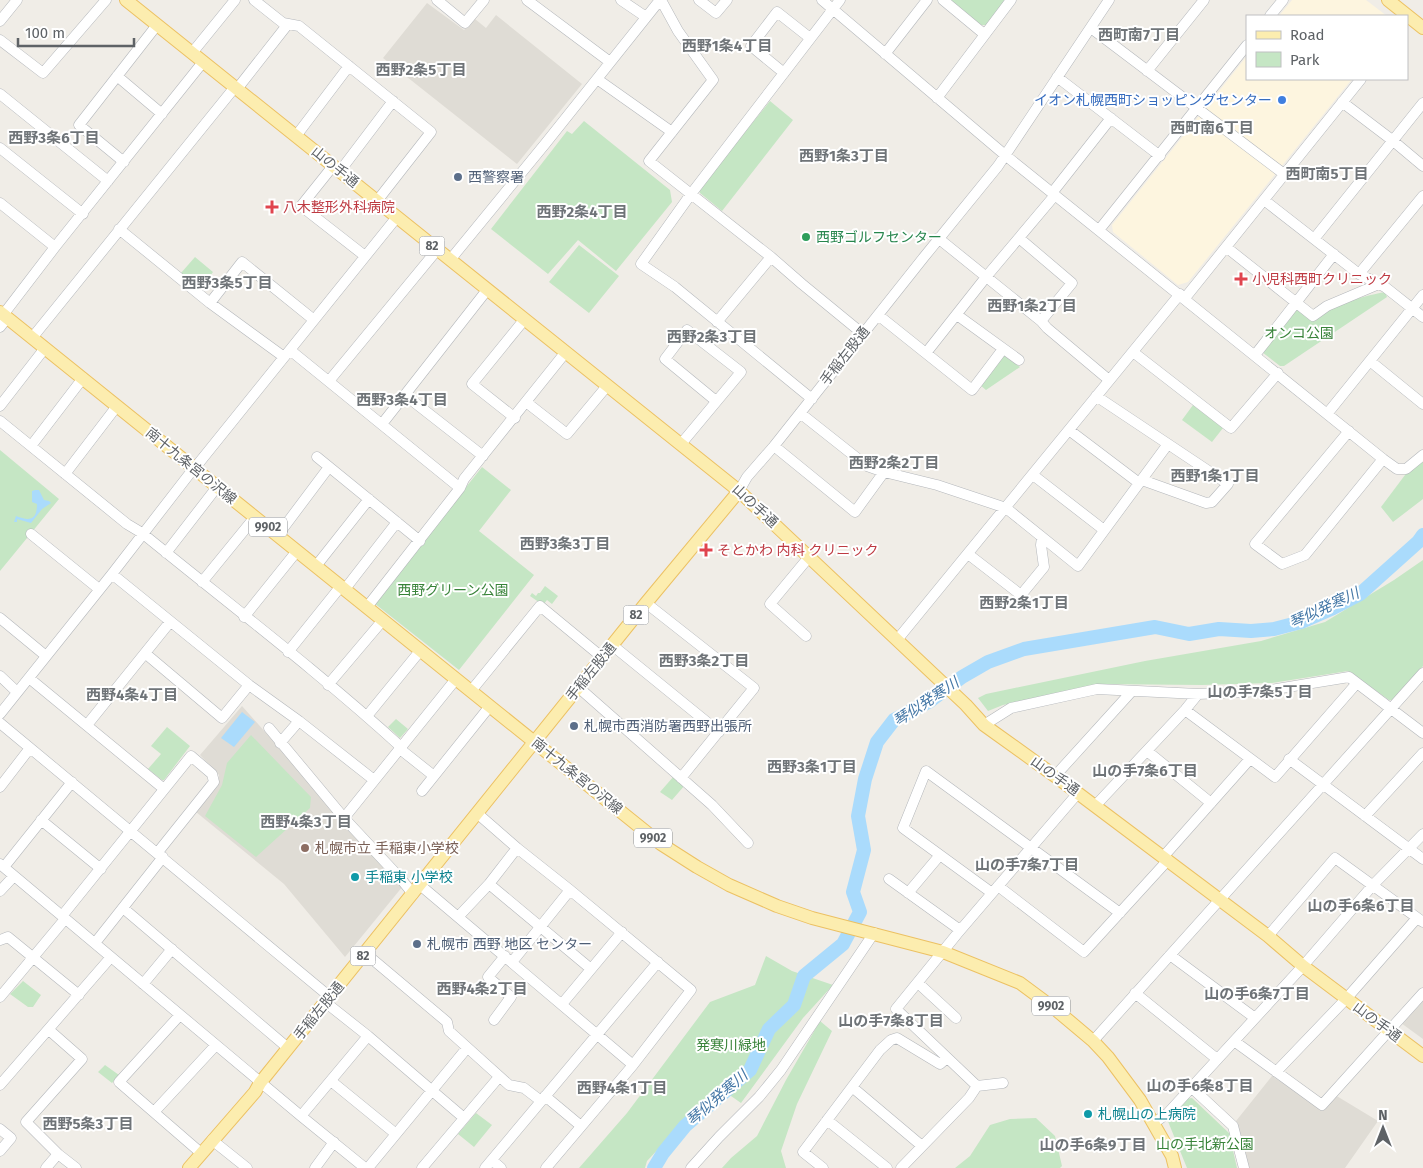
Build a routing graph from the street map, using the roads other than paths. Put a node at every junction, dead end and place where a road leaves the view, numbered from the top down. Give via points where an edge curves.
1 (17, 0) edge
2 (106, 0) edge
3 (126, 0) edge
4 (235, 0) edge
5 (254, 0) edge
6 (436, 0) edge
7 (484, 0) edge
8 (527, 0) edge
9 (621, 0) edge
10 (660, 0) edge
11 (699, 0) edge
12 (727, 0) edge
13 (822, 0) edge
14 (840, 0) edge
15 (926, 0) edge
16 (943, 0) edge
17 (1011, 0) edge
18 (1109, 0) edge
19 (1204, 0) edge
20 (1283, 0) edge
21 (1388, 0) edge
22 (833, 10) junction
23 (1271, 15) edge
24 (1403, 15) edge
25 (646, 17) junction
26 (1408, 20) edge
27 (0, 21) edge
28 (288, 24) junction
29 (157, 25) junction
30 (1091, 28) junction
31 (1423, 28) edge
32 (984, 34) junction
33 (810, 38) junction
34 (0, 40) edge
35 (1246, 46) edge
36 (192, 53) junction
37 (885, 54) junction
38 (203, 62) junction
39 (610, 62) junction
40 (349, 66) junction
41 (1147, 71) junction
42 (784, 73) junction
43 (117, 76) junction
44 (1057, 77) junction
45 (597, 79) junction
46 (1360, 80) edge
47 (236, 88) junction
48 (0, 94) edge
49 (937, 98) junction
50 (393, 101) junction
51 (1342, 102) junction
52 (1423, 103) edge
53 (1196, 108) junction
54 (162, 114) junction
55 (1111, 118) junction
56 (672, 132) junction
57 (296, 136) junction
58 (1392, 140) junction
59 (0, 148) edge
60 (1005, 155) junction
61 (1160, 156) junction
62 (124, 162) junction
63 (1423, 166) edge
64 (336, 168) junction
65 (1284, 174) junction
66 (108, 181) junction
67 (691, 194) junction
68 (1053, 194) junction
69 (1423, 196) edge
70 (376, 200) junction
71 (1264, 200) junction
72 (0, 203) edge
73 (83, 214) junction
74 (397, 217) junction
75 (119, 229) junction
76 (1099, 230) junction
77 (938, 238) junction
78 (1020, 238) junction
79 (1314, 239) junction
80 (55, 247) junction
81 (1226, 247) junction
82 (437, 250) junction
83 (1334, 254) junction
84 (365, 256) junction
85 (771, 257) junction
86 (450, 260) junction
87 (1359, 274) junction
88 (986, 277) junction
89 (1380, 284) junction
90 (487, 290) junction
91 (1423, 295) edge
92 (1182, 296) junction
93 (1296, 301) junction
94 (210, 303) junction
95 (1412, 308) junction
96 (878, 315) junction
97 (957, 315) junction
98 (1423, 317) edge
99 (3, 318) edge
100 (314, 320) junction
101 (524, 320) junction
102 (1041, 321) junction
103 (717, 322) junction
104 (862, 334) junction
105 (32, 338) junction
106 (45, 348) junction
107 (1003, 349) junction
108 (1133, 352) junction
109 (287, 353) junction
110 (565, 353) junction
111 (926, 353) junction
112 (1255, 355) junction
113 (1019, 360) dead end
114 (1370, 361) junction
115 (1278, 373) junction
116 (82, 378) junction
117 (1109, 380) junction
118 (329, 381) junction
119 (607, 386) junction
120 (405, 395) junction
121 (1096, 396) junction
122 (812, 399) junction
123 (526, 402) junction
124 (716, 402) junction
125 (1423, 404) edge
126 (0, 406) edge
127 (118, 406) junction
128 (800, 413) junction
129 (1327, 414) junction
130 (514, 418) junction
131 (0, 421) edge
132 (382, 424) junction
133 (1069, 430) junction
134 (1349, 431) junction
135 (681, 444) junction
136 (1168, 444) junction
137 (31, 446) junction
138 (774, 446) junction
139 (1423, 455) edge
140 (482, 456) junction
141 (317, 457) dead end
142 (1383, 459) junction
143 (329, 467) junction
144 (194, 468) junction
145 (884, 472) junction
146 (65, 474) junction
147 (1033, 475) junction
148 (1141, 481) junction
149 (217, 487) junction
150 (460, 488) junction
151 (739, 491) junction
152 (369, 499) junction
153 (1006, 508) junction
154 (255, 517) junction
155 (397, 522) junction
156 (1104, 530) junction
157 (142, 533) junction
158 (31, 534) dead end
159 (278, 536) junction
160 (1042, 537) junction
161 (420, 540) junction
162 (297, 551) junction
163 (166, 553) junction
164 (968, 554) junction
165 (810, 557) junction
166 (316, 566) junction
167 (112, 574) junction
168 (202, 582) junction
169 (343, 587) junction
170 (99, 589) junction
171 (646, 603) junction
172 (367, 607) junction
173 (244, 617) junction
174 (0, 618) edge
175 (383, 620) junction
176 (170, 622) junction
177 (806, 636) dead end
178 (897, 640) junction
179 (612, 645) junction
180 (420, 651) junction
181 (288, 652) junction
182 (146, 654) junction
183 (46, 656) junction
184 (603, 658) junction
185 (1423, 673) edge
186 (0, 676) edge
187 (29, 678) junction
188 (456, 679) junction
189 (1357, 683) junction
190 (248, 685) junction
191 (328, 685) junction
192 (578, 687) junction
193 (1132, 690) junction
194 (470, 691) junction
195 (17, 692) junction
196 (1198, 694) junction
197 (490, 706) junction
198 (1391, 709) junction
199 (1185, 710) junction
200 (0, 714) edge
201 (367, 716) junction
202 (299, 721) junction
203 (0, 722) edge
204 (87, 725) junction
205 (984, 725) junction
206 (270, 728) dead end
207 (719, 732) junction
208 (1423, 732) edge
209 (535, 742) junction
210 (280, 743) junction
211 (30, 748) junction
212 (400, 748) junction
213 (1146, 751) junction
214 (1423, 753) edge
215 (1250, 759) junction
216 (1289, 759) junction
217 (434, 776) junction
218 (1055, 776) junction
219 (681, 778) junction
220 (374, 780) junction
221 (72, 782) junction
222 (1322, 784) junction
223 (0, 787) edge
224 (164, 789) junction
225 (422, 791) dead end
226 (1078, 793) junction
227 (1211, 803) junction
228 (1095, 806) junction
229 (478, 814) junction
230 (1365, 816) junction
231 (344, 818) junction
232 (41, 820) junction
233 (131, 832) junction
234 (1423, 834) edge
235 (748, 843) dead end
236 (1032, 847) junction
237 (517, 848) junction
238 (1409, 849) junction
239 (160, 855) junction
240 (940, 855) junction
241 (1165, 859) junction
242 (1423, 859) edge
243 (2, 866) edge
244 (101, 869) junction
245 (14, 876) junction
246 (889, 879) dead end
247 (489, 884) junction
248 (1373, 885) junction
249 (0, 890) edge
250 (416, 890) junction
251 (570, 890) junction
252 (995, 890) junction
253 (908, 893) junction
254 (1219, 899) junction
255 (123, 908) junction
256 (1120, 913) junction
257 (64, 917) junction
258 (458, 917) junction
259 (1420, 920) edge
260 (540, 927) junction
261 (960, 930) junction
262 (622, 932) junction
263 (874, 933) junction
264 (1268, 936) junction
265 (0, 940) edge
266 (94, 944) junction
267 (172, 949) junction
268 (943, 952) junction
269 (365, 953) junction
270 (1170, 955) junction
271 (33, 956) junction
272 (111, 957) junction
273 (509, 959) junction
274 (658, 962) junction
275 (1302, 966) junction
276 (591, 969) junction
277 (918, 983) junction
278 (143, 984) junction
279 (4, 985) edge
280 (1423, 992) edge
281 (1136, 993) junction
282 (79, 995) junction
283 (0, 998) edge
284 (328, 999) junction
285 (1346, 999) junction
286 (562, 1004) junction
287 (180, 1015) junction
288 (956, 1018) dead end
289 (1255, 1018) junction
290 (494, 1020) dead end
291 (49, 1030) junction
292 (1389, 1031) junction
293 (598, 1034) junction
294 (368, 1036) junction
295 (1234, 1040) junction
296 (1093, 1041) junction
297 (216, 1045) junction
298 (288, 1048) junction
299 (468, 1048) junction
300 (1423, 1056) edge
301 (947, 1058) junction
302 (1217, 1059) junction
303 (633, 1065) junction
304 (1276, 1072) junction
305 (499, 1077) junction
306 (330, 1081) junction
307 (260, 1082) junction
308 (1003, 1083) dead end
309 (0, 1085) edge
310 (976, 1086) junction
311 (852, 1087) junction
312 (1190, 1087) junction
313 (432, 1090) junction
314 (543, 1099) junction
315 (154, 1112) junction
316 (301, 1116) junction
317 (464, 1118) junction
318 (827, 1120) junction
319 (1154, 1123) junction
320 (581, 1126) junction
321 (0, 1129) edge
322 (396, 1134) junction
323 (212, 1140) junction
324 (334, 1142) junction
325 (922, 1146) junction
326 (0, 1151) edge
327 (201, 1153) junction
328 (58, 1154) junction
329 (488, 1164) edge
330 (46, 1168) edge
331 (76, 1168) edge
332 (189, 1168) edge
333 (247, 1168) edge
334 (315, 1168) edge
335 (366, 1168) edge
336 (422, 1168) edge
337 (502, 1168) edge
338 (546, 1168) edge
339 (691, 1168) edge
340 (823, 1168) edge
341 (887, 1168) edge
342 (901, 1168) edge
343 (1175, 1168) edge
344 (1244, 1168) edge

1 - 27 street
2 - 34 street via 43,73
3 - 29 main road, 山の手通 / 82
4 - 36 street
5 - 28 street
6 - 7 street via 465,23
8 - 39 street
9 - 25 street
10 - 25 street
10 - 56 street via 713,80
11 - 12 street via 716,14
13 - 22 street
14 - 22 street
15 - 37 street
16 - 32 street
17 - 32 street
18 - 30 street, 手稲左股通
19 - 41 street
20 - 23 street
21 - 24 main road
22 - 33 street
22 - 37 street
25 - 39 street
26 - 31 main road
28 - 40 street via 299,26
28 - 47 street
29 - 36 main road, 山の手通 / 82
29 - 43 street
30 - 41 street
30 - 44 street, 手稲左股通
32 - 49 street
33 - 42 street
33 - 42 street via 778,12 751,46
35 - 53 street
36 - 38 main road, 山の手通 / 82
37 - 49 street
38 - 47 main road, 山の手通 / 82
38 - 54 street
39 - 45 street
40 - 50 street
40 - 57 street
41 - 53 street
42 - 67 street
43 - 54 street
43 - 62 street via 78,125
44 - 55 street
44 - 60 street, 手稲左股通
45 - 56 street
45 - 86 street
46 - 51 street
47 - 57 main road, 山の手通 / 82
47 - 75 street
48 - 66 street
49 - 60 street
50 - 64 street
50 - 70 street via 431,132
51 - 58 street
51 - 65 street
52 - 58 street
53 - 61 street
53 - 65 street
54 - 62 street
55 - 61 street
55 - 68 street
56 - 67 street via 649,161
57 - 64 main road, 山の手通 / 82
58 - 63 street
58 - 79 street
59 - 73 street
60 - 68 street
60 - 77 street, 手稲左股通
61 - 76 street
62 - 66 street
64 - 70 main road, 山の手通 / 82
64 - 84 street via 301,206
65 - 71 street
66 - 73 street
67 - 85 street
67 - 103 street via 641,264
68 - 76 street
68 - 78 street
69 - 87 street
70 - 74 main road, 山の手通 / 82
71 - 79 street
71 - 81 street
72 - 80 street
73 - 80 street
74 - 82 main road, 山の手通 / 82
74 - 84 street
75 - 94 street
75 - 105 street
76 - 92 street
77 - 88 street
77 - 96 street, 手稲左股通
78 - 88 street
78 - 102 street via 1072,282
79 - 83 street
80 - 99 street
81 - 92 street
81 - 93 street
82 - 86 main road, 山の手通 / 82
82 - 118 street
83 - 87 street
83 - 93 street
84 - 100 street
85 - 103 street
85 - 104 street
86 - 90 main road, 山の手通 / 82
87 - 89 street
88 - 97 street
88 - 102 street
89 - 93 street via 1327,306 1314,316
89 - 95 street
90 - 101 main road, 山の手通 / 82
90 - 120 street
91 - 95 street
92 - 108 street
92 - 112 street
93 - 112 street
94 - 100 street via 242,262
94 - 109 street
95 - 98 street
95 - 114 street
96 - 104 street, 手稲左股通
96 - 111 street
97 - 107 street
97 - 111 street
99 - 105 main road, 南十九条宮の沢線 / 9902
100 - 109 street
101 - 110 main road, 山の手通 / 82
101 - 130 street via 472,384
102 - 117 street
103 - 122 street
104 - 122 street, 手稲左股通
105 - 106 main road, 南十九条宮の沢線 / 9902
106 - 116 main road, 南十九条宮の沢線 / 9902
106 - 126 street
107 - 111 street via 972,390
107 - 113 street
108 - 115 street via 1231,428
108 - 117 street
109 - 118 street
109 - 144 street
110 - 119 main road, 山の手通 / 82
110 - 123 street
112 - 115 street
114 - 125 street
114 - 129 street
115 - 129 street
116 - 127 main road, 南十九条宮の沢線 / 9902
116 - 137 street
117 - 121 street
118 - 132 street
119 - 123 street via 567,434
119 - 135 main road, 山の手通 / 82
120 - 132 street
120 - 140 street
121 - 133 street
121 - 136 street
122 - 128 street, 手稲左股通
123 - 130 street
124 - 124 street via 741,372 687,330 665,359
124 - 135 street
127 - 144 main road, 南十九条宮の沢線 / 9902
127 - 146 street
128 - 138 street, 手稲左股通
128 - 145 street via 867,466
129 - 134 street
130 - 140 street
131 - 137 street
132 - 150 street
133 - 147 street
133 - 148 street
134 - 142 street
134 - 142 street via 1255,544 1282,564 1305,556
135 - 151 main road, 山の手通 / 82
136 - 148 street
136 - 148 street via 1228,484 1212,502 1206,503
137 - 146 street
138 - 145 street via 855,512
138 - 151 street, 手稲左股通
139 - 142 street via 1406,469 1397,469
140 - 150 street
141 - 143 street
143 - 152 street
143 - 159 street
144 - 149 main road, 南十九条宮の沢線 / 9902
144 - 157 street
145 - 153 street
146 - 157 street
147 - 153 street
147 - 156 street
148 - 156 street
149 - 154 main road, 南十九条宮の沢線 / 9902
149 - 163 street
150 - 161 street
151 - 165 main road, 山の手通
151 - 171 main road, 手稲左股通 / 82
152 - 155 street
152 - 166 street
153 - 160 street
153 - 164 street
154 - 159 main road, 南十九条宮の沢線 / 9902
154 - 168 street
155 - 161 street
155 - 169 street
156 - 160 street via 1078,566
157 - 163 street
157 - 167 street
158 - 170 street
159 - 162 main road, 南十九条宮の沢線 / 9902
160 - 164 street via 1044,567 1021,595
161 - 172 street
162 - 166 main road, 南十九条宮の沢線 / 9902
162 - 173 street
163 - 168 street
164 - 178 street
165 - 177 street via 770,604
165 - 178 main road, 山の手通
166 - 169 main road, 南十九条宮の沢線 / 9902
167 - 170 street
167 - 176 street
168 - 173 street
169 - 172 main road, 南十九条宮の沢線 / 9902
169 - 181 street
170 - 183 street
171 - 179 main road, 手稲左股通 / 82
171 - 207 street via 754,688
172 - 175 main road, 南十九条宮の沢線 / 9902
173 - 181 street
174 - 183 street
175 - 180 main road, 南十九条宮の沢線 / 9902
175 - 191 street
176 - 182 street
176 - 190 street
178 - 205 main road, 山の手通
179 - 184 main road, 手稲左股通 / 82
179 - 207 street
180 - 188 main road, 南十九条宮の沢線 / 9902
180 - 201 street
181 - 191 street
182 - 190 street via 222,718
182 - 204 street
183 - 187 street
184 - 192 main road, 手稲左股通 / 82
184 - 194 street via 540,606
185 - 198 street
186 - 195 street
187 - 195 street
187 - 204 street
188 - 194 main road, 南十九条宮の沢線 / 9902
188 - 212 street
189 - 196 street via 1349,677 1278,690
189 - 198 street
189 - 216 street
190 - 202 street
191 - 201 street
192 - 209 main road, 手稲左股通 / 82
192 - 219 street
193 - 196 street
193 - 205 street via 1097,690 1011,708
193 - 218 street
194 - 197 main road, 南十九条宮の沢線 / 9902
195 - 200 street
196 - 199 street
197 - 209 main road, 南十九条宮の沢線 / 9902
197 - 217 street
198 - 208 street
198 - 222 street
199 - 213 street
199 - 215 street
201 - 212 street
202 - 210 street
202 - 220 street
203 - 211 street
204 - 224 street
205 - 218 main road, 山の手通
206 - 210 street
207 - 219 street
209 - 229 main road, 手稲左股通 / 82
209 - 263 main road, 南十九条宮の沢線 / 9902 via 668,848 729,886 787,910
210 - 231 street
211 - 221 street
211 - 223 street
212 - 217 street
212 - 220 street
213 - 227 street
213 - 228 street
214 - 230 street
215 - 216 street via 1275,777
215 - 227 street
216 - 222 street
217 - 225 street
218 - 226 main road, 山の手通
219 - 235 street via 712,804
220 - 231 street
221 - 232 street
221 - 233 street
222 - 230 street
222 - 254 street
224 - 233 street
224 - 239 street via 191,756 212,774 214,782
226 - 228 main road, 山の手通
226 - 236 street
227 - 241 street
228 - 241 main road, 山の手通
229 - 237 street
229 - 250 main road, 手稲左股通 / 82
230 - 238 street
231 - 250 street via 401,879
232 - 243 street
232 - 244 street
233 - 239 street
233 - 244 street
234 - 238 street
236 - 240 street via 926,771 903,828
236 - 252 street
236 - 256 street
237 - 247 street
237 - 251 street
238 - 242 street
238 - 248 street
239 - 255 street
239 - 284 street
240 - 252 street
240 - 253 street
241 - 254 main road, 山の手通
241 - 256 street
243 - 245 street
244 - 257 street
245 - 249 street
245 - 257 street
246 - 253 street
247 - 258 street
247 - 260 street
248 - 259 street
248 - 264 street via 1335,858
248 - 275 street
250 - 258 street
250 - 269 main road, 手稲左股通 / 82
251 - 260 street
251 - 262 street
252 - 256 street via 1084,952
252 - 261 street
253 - 261 street
254 - 264 main road, 山の手通
254 - 270 street
255 - 266 street
255 - 267 street
257 - 266 street
257 - 271 street
258 - 273 street
259 - 285 street
260 - 273 street
260 - 276 street
261 - 268 street
262 - 274 street
262 - 276 street
263 - 268 main road, 南十九条宮の沢線 / 9902
263 - 339 street via 781,1070
264 - 275 main road, 山の手通
265 - 271 street via 8,937
266 - 272 street
267 - 278 street
267 - 298 street
268 - 277 street
268 - 296 main road, 南十九条宮の沢線 / 9902 via 1020,983
269 - 284 main road, 手稲左股通 / 82
269 - 299 street via 447,1022 449,1031
270 - 281 street
270 - 289 street
271 - 279 street
271 - 282 street
272 - 278 street
272 - 282 street
273 - 286 street
273 - 290 street via 488,977 512,997
274 - 293 street
274 - 303 street via 691,990
275 - 285 main road, 山の手通
275 - 289 street
276 - 286 street
277 - 288 street
277 - 301 street via 896,1009
278 - 287 street
279 - 283 street
280 - 292 street
281 - 296 street
281 - 302 street
282 - 291 street
284 - 294 street
284 - 298 main road, 手稲左股通 / 82
285 - 292 main road, 山の手通
285 - 304 street
286 - 293 street
287 - 297 street
287 - 315 street via 119,1082
289 - 295 street
291 - 309 street
291 - 328 street via 82,1059 26,1122
292 - 300 main road, 山の手通
292 - 304 street via 1322,1105
293 - 303 street
293 - 314 street
294 - 306 street
294 - 313 street
295 - 302 street
295 - 304 street
296 - 319 main road, 南十九条宮の沢線 / 9902
297 - 307 street
297 - 315 street
298 - 307 main road, 手稲左股通 / 82
299 - 305 street
299 - 313 street
301 - 310 street
301 - 311 street via 940,1064 898,1038 891,1040
302 - 312 street
303 - 320 street
305 - 314 street via 509,1085 524,1088
305 - 317 street
306 - 316 street
306 - 322 street
307 - 316 street
307 - 323 main road, 手稲左股通 / 82
308 - 310 street
310 - 325 street via 969,1098
311 - 318 street
311 - 325 street
312 - 319 street via 1168,1113
312 - 344 street via 1233,1126
313 - 317 street
313 - 322 street
314 - 320 street
314 - 329 street
315 - 327 street
316 - 324 street
317 - 336 street
318 - 340 street via 802,1152
318 - 341 street
319 - 343 main road, 南十九条宮の沢線 / 9902
320 - 338 street
321 - 326 street via 11,1138
322 - 335 street
323 - 327 main road, 手稲左股通 / 82
323 - 333 street
324 - 334 street
324 - 335 street
325 - 342 street
327 - 332 main road, 手稲左股通 / 82
328 - 330 street
328 - 331 street
329 - 337 street

